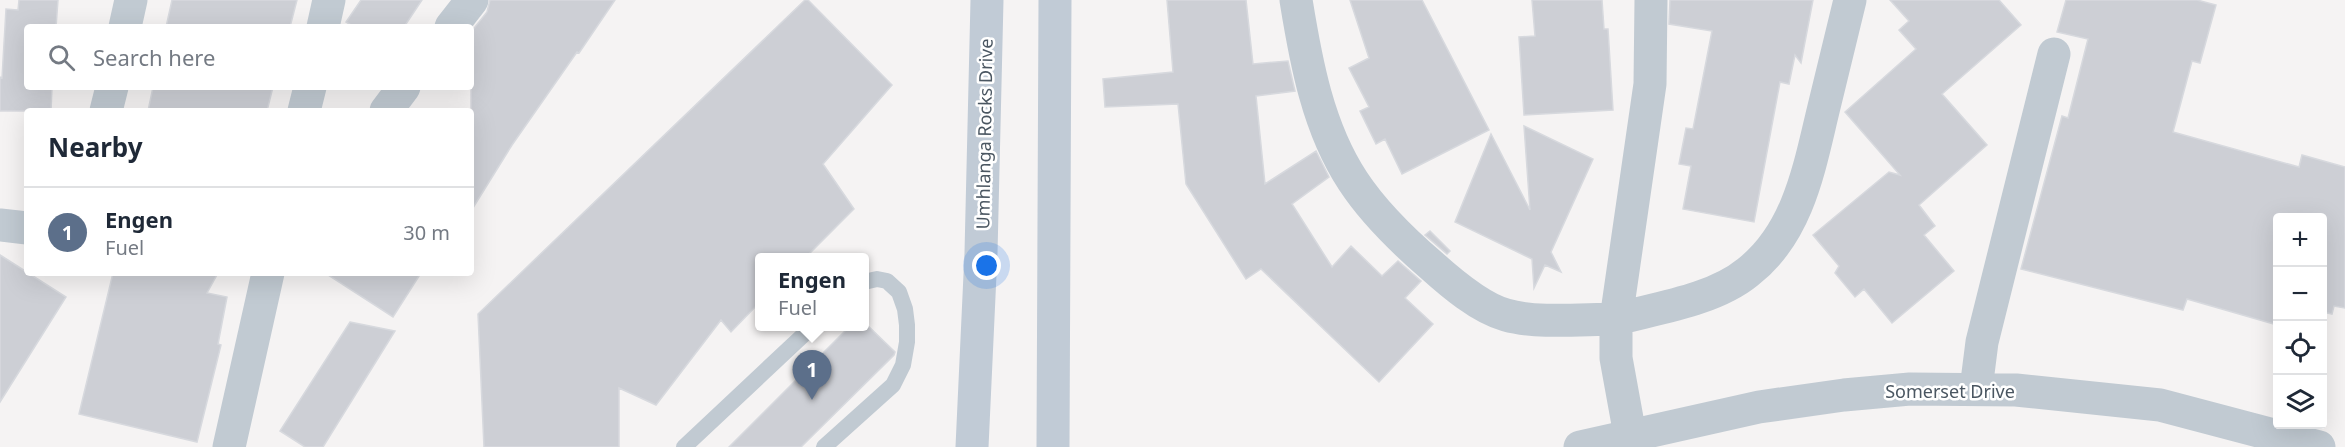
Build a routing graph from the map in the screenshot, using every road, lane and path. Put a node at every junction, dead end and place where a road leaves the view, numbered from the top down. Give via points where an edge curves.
1 (131, 0) edge
2 (329, 0) edge
3 (472, 0) edge
4 (987, 0) edge
5 (1055, 0) edge
6 (1296, 0) edge
7 (1651, 0) edge
8 (1850, 0) edge
9 (126, 24) edge
10 (324, 24) edge
11 (453, 24) edge
12 (2054, 54) dead end
13 (110, 90) edge
14 (309, 90) edge
15 (402, 90) edge
16 (107, 108) edge
17 (305, 108) edge
18 (388, 108) edge
19 (0, 225) edge
20 (24, 228) edge
21 (267, 276) edge
22 (869, 281) edge
23 (1616, 319) junction
24 (809, 331) edge
25 (1976, 389) junction
26 (1630, 435) junction
27 (229, 447) edge
28 (684, 447) edge
29 (824, 447) edge
30 (972, 447) edge
31 (1053, 447) edge
32 (1580, 447) edge
33 (2319, 447) edge

1 - 9 street
2 - 10 street
3 - 11 street
4 - 30 main road, Umhlanga Rocks Drive
5 - 31 main road
6 - 23 street via 1308,69 1333,144 1353,181 1405,243 1448,281 1506,315
7 - 23 street via 1650,84
8 - 23 street via 1804,189 1787,225 1768,252 1748,273 1703,296
12 - 25 street via 1985,331
13 - 16 street
14 - 17 street
15 - 18 street
19 - 20 street
21 - 27 street
22 - 29 lane via 887,281 899,292 907,325 903,365 893,385
23 - 26 street via 1616,358
24 - 28 lane
25 - 26 street, Somerset Drive via 1910,389 1759,406
25 - 33 street, Somerset Drive via 2160,405
26 - 32 street, Somerset Drive

